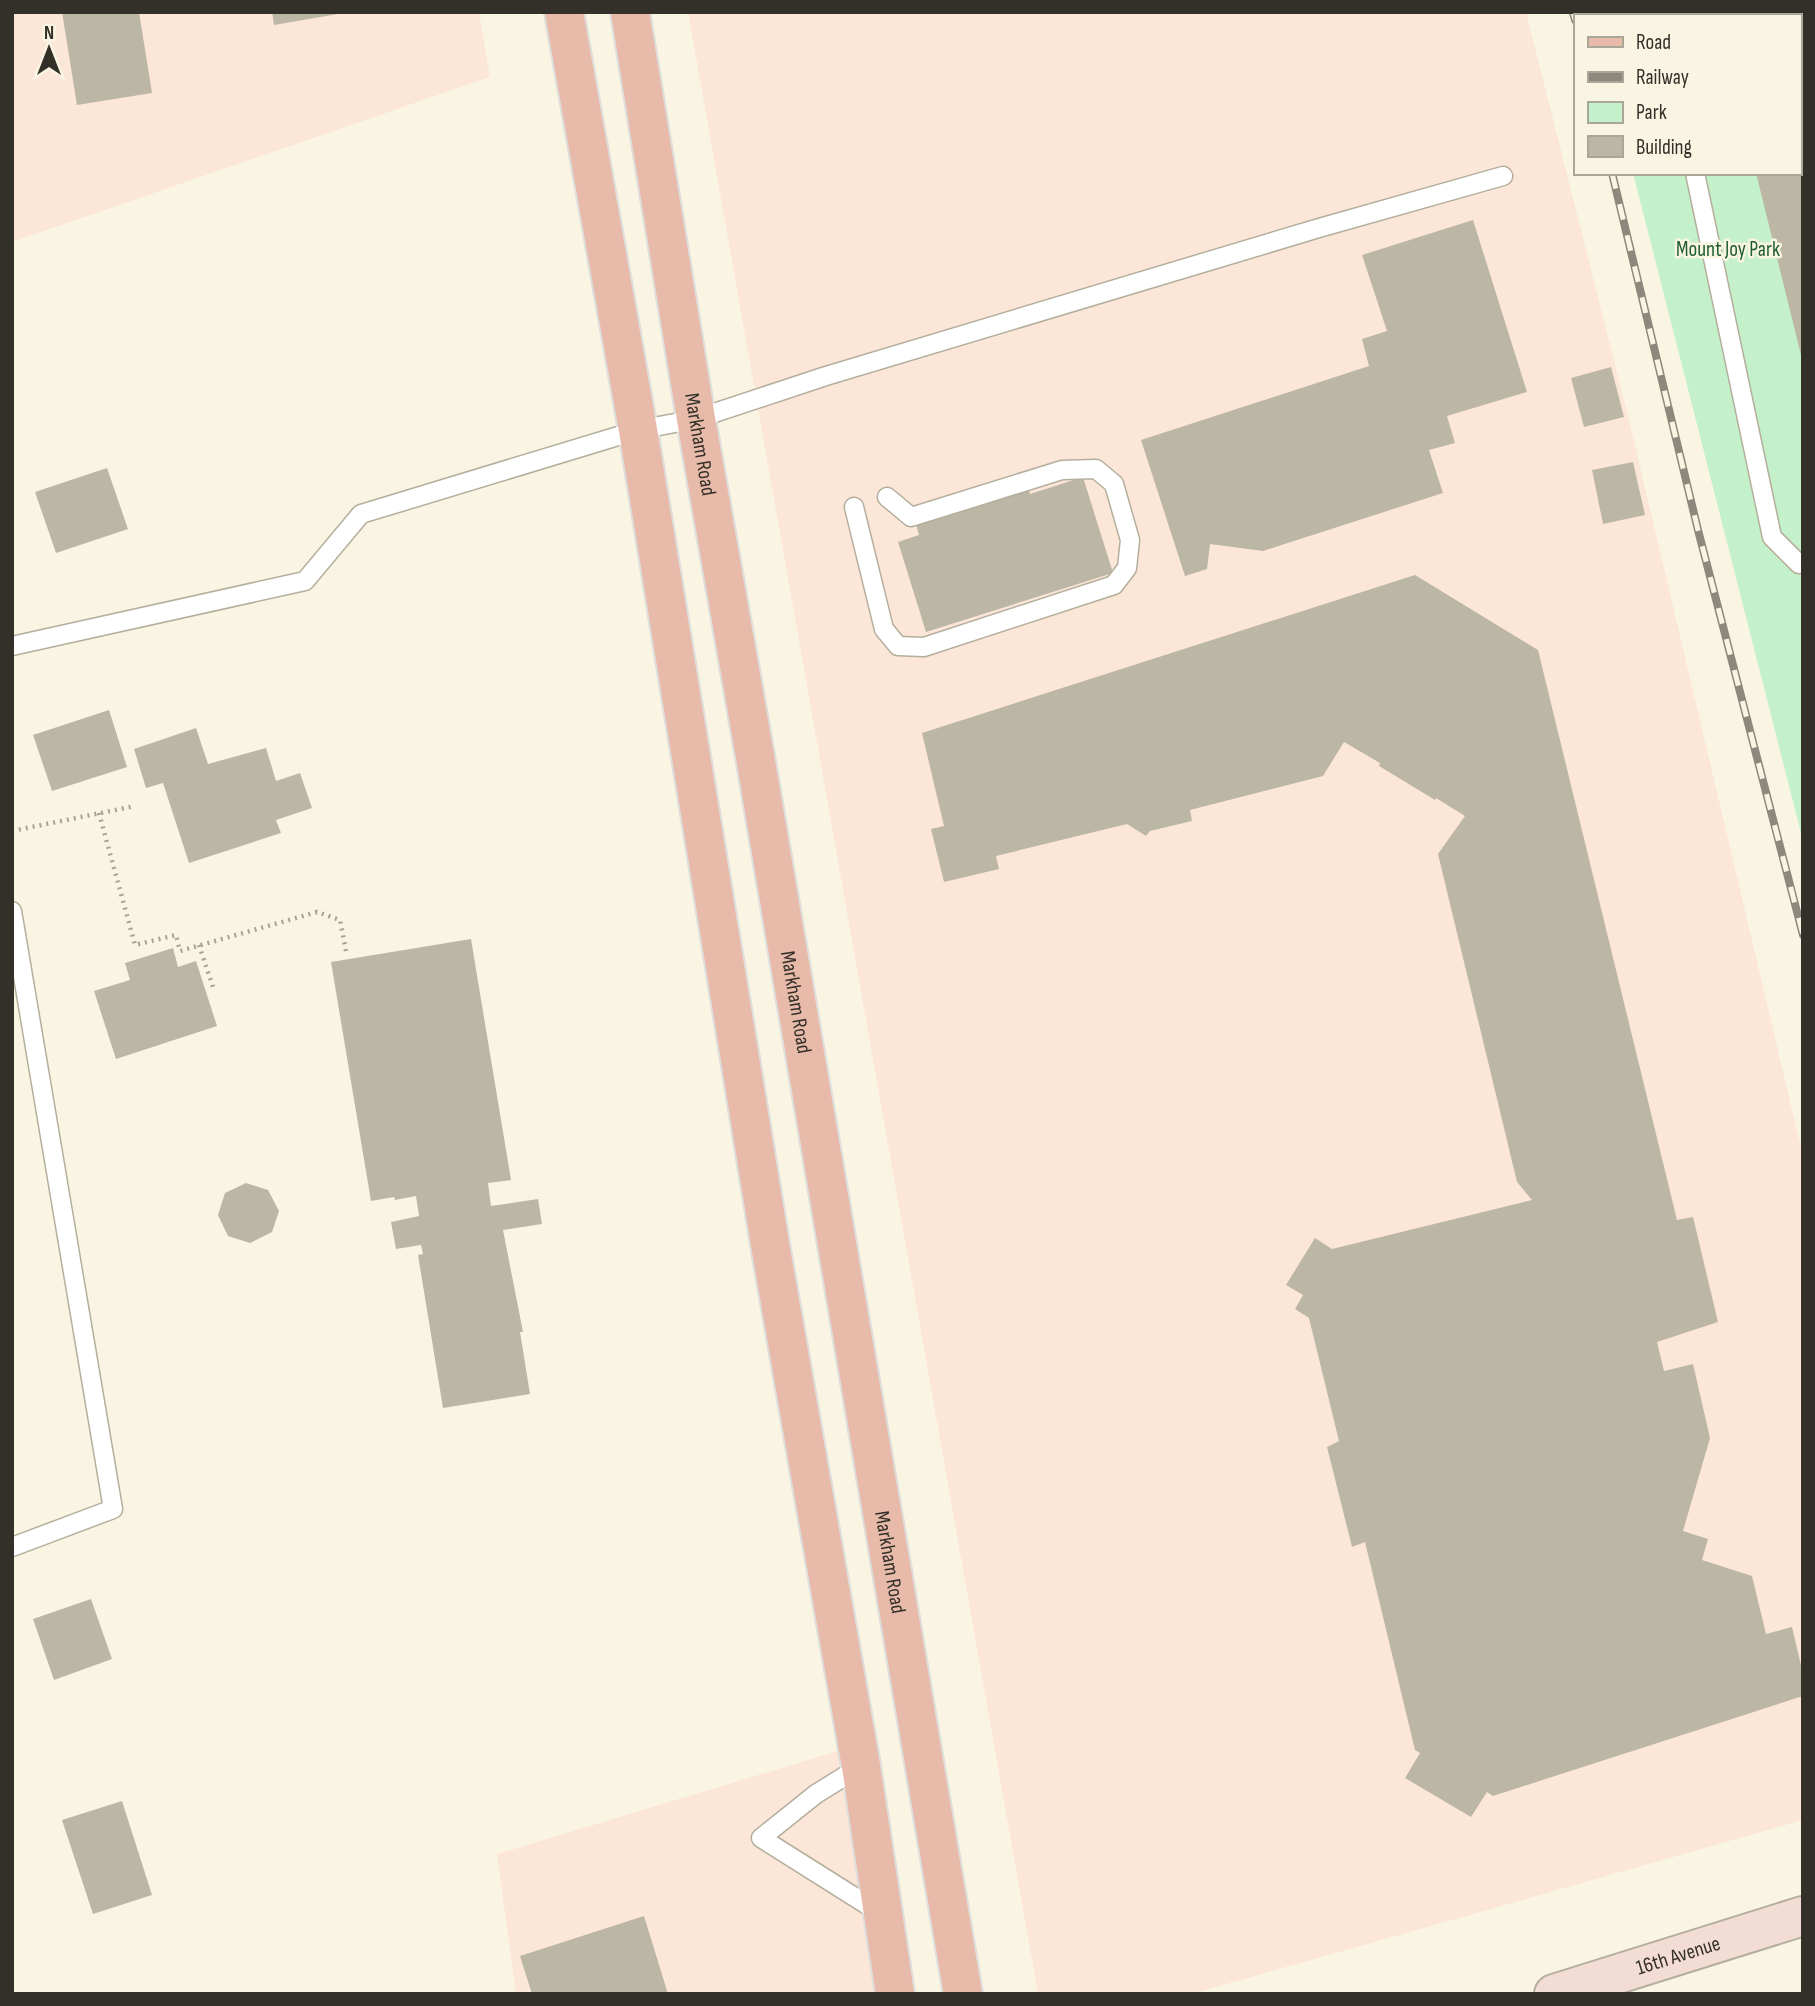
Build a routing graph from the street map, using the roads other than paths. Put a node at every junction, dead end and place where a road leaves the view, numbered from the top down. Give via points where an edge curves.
1 (564, 12) edge
2 (630, 12) edge
3 (1695, 175) edge
4 (1503, 176) dead end
5 (695, 419) junction
6 (638, 430) junction
7 (887, 497) dead end
8 (854, 507) dead end
9 (1803, 563) edge
10 (12, 646) edge
11 (13, 922) edge
12 (12, 1547) edge
13 (861, 1766) junction
14 (883, 1915) junction
15 (1803, 1916) edge
16 (895, 1994) edge
17 (963, 1994) edge
18 (1554, 1994) edge

1 - 6 main road
2 - 5 main road, Markham Road
3 - 9 lane via 1772,537
4 - 5 lane via 838,372
5 - 6 lane
5 - 17 main road, Markham Road
6 - 10 lane via 361,514 305,581
6 - 13 main road via 771,1250
7 - 8 lane via 911,517 1062,470 1096,469 1114,484 1130,540 1127,568 1114,585 924,648 898,646 884,629
11 - 12 lane via 113,1509
13 - 14 main road
13 - 14 lane via 816,1794 761,1838
14 - 16 main road
15 - 18 main road, 16th Avenue

